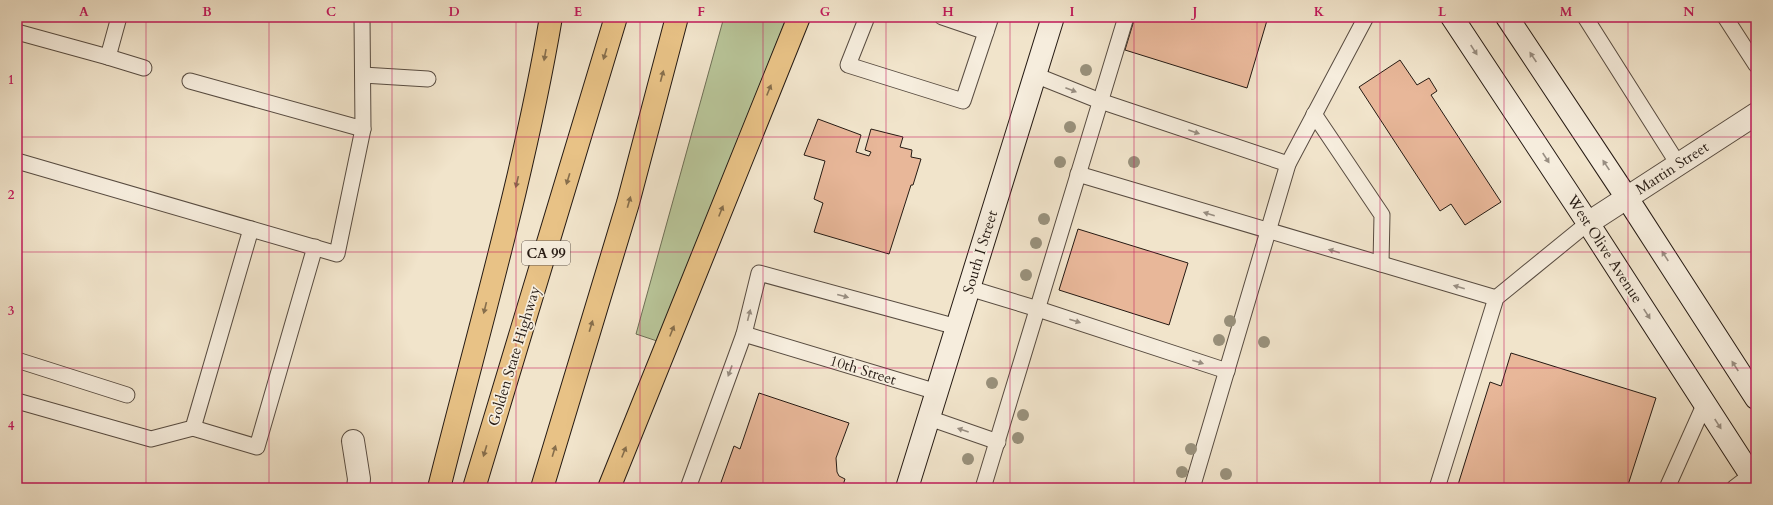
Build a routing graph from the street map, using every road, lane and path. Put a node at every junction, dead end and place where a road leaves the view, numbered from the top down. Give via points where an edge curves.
1 (119, 17) edge
2 (362, 17) edge
3 (551, 17) edge
4 (616, 17) edge
5 (677, 17) edge
6 (799, 17) edge
7 (867, 17) edge
8 (942, 17) edge
9 (991, 17) edge
10 (1053, 17) edge
11 (1126, 17) edge
12 (1366, 17) edge
13 (1452, 17) edge
14 (1507, 17) edge
15 (1585, 17) edge
16 (1726, 17) edge
17 (17, 32) edge
18 (986, 32) junction
19 (108, 57) junction
20 (1756, 65) edge
21 (144, 68) dead end
22 (363, 75) junction
23 (1035, 76) junction
24 (428, 79) dead end
25 (190, 81) dead end
26 (1100, 101) junction
27 (1314, 114) junction
28 (1756, 114) edge
29 (363, 130) junction
30 (17, 161) edge
31 (1288, 164) junction
32 (1678, 164) junction
33 (1078, 174) junction
34 (1627, 198) junction
35 (1588, 223) junction
36 (251, 229) junction
37 (1268, 231) junction
38 (315, 248) junction
39 (1381, 264) junction
40 (969, 288) junction
41 (1496, 298) junction
42 (1038, 309) junction
43 (957, 327) junction
44 (744, 334) junction
45 (17, 360) edge
46 (1227, 371) junction
47 (936, 392) junction
48 (127, 395) dead end
49 (1756, 398) edge
50 (17, 401) edge
51 (1705, 403) junction
52 (929, 418) junction
53 (193, 428) junction
54 (352, 441) dead end
55 (998, 442) junction
56 (1753, 479) edge
57 (358, 488) edge
58 (439, 488) edge
59 (474, 488) edge
60 (542, 488) edge
61 (609, 488) edge
62 (688, 488) edge
63 (907, 488) edge
64 (984, 488) edge
65 (1192, 488) edge
66 (1437, 488) edge
67 (1667, 488) edge
68 (1734, 488) edge

1 - 19 lane
2 - 22 lane
3 -> 58 highway via 513,196
4 -> 59 highway, Golden State Highway / CA 99
60 -> 5 highway via 628,203
61 -> 6 highway
7 - 18 lane via 848,64 963,101
8 - 18 lane
9 - 18 lane
10 - 23 main road, South I Street
11 - 26 lane
12 - 27 lane
13 -> 35 main road, West Olive Avenue
34 -> 14 main road
15 - 32 lane
16 - 20 lane
17 - 19 lane
19 - 21 lane
22 - 24 lane
22 - 29 lane
23 -> 26 lane
23 - 40 main road, South I Street
25 - 29 lane
26 -> 31 lane
26 - 33 lane
27 - 31 lane
27 - 39 lane via 1382,215
28 - 32 main road, Martin Street
29 - 38 lane via 337,254
30 - 36 lane
31 - 37 lane
32 - 34 main road, Martin Street
37 -> 33 lane
33 - 42 lane
34 - 35 main road, Martin Street
49 -> 34 main road
35 - 41 lane
35 -> 51 main road, West Olive Avenue
36 - 38 lane
36 - 53 lane
39 -> 37 lane
37 - 46 lane
38 - 53 lane via 258,447
41 -> 39 lane
40 - 42 lane
40 - 43 main road, South I Street
41 - 66 lane
42 -> 46 lane
42 - 55 lane
44 -> 43 lane via 759,273
43 - 47 main road, South I Street
44 - 47 lane, 10th Street
44 -> 62 lane
45 - 48 lane
46 - 65 lane
47 - 52 main road, South I Street
50 - 53 lane via 151,439
51 -> 56 main road, West Olive Avenue
51 - 67 lane
55 -> 52 lane
52 - 63 main road, South I Street
54 - 57 main road via 359,479
55 - 64 lane
56 - 68 lane

